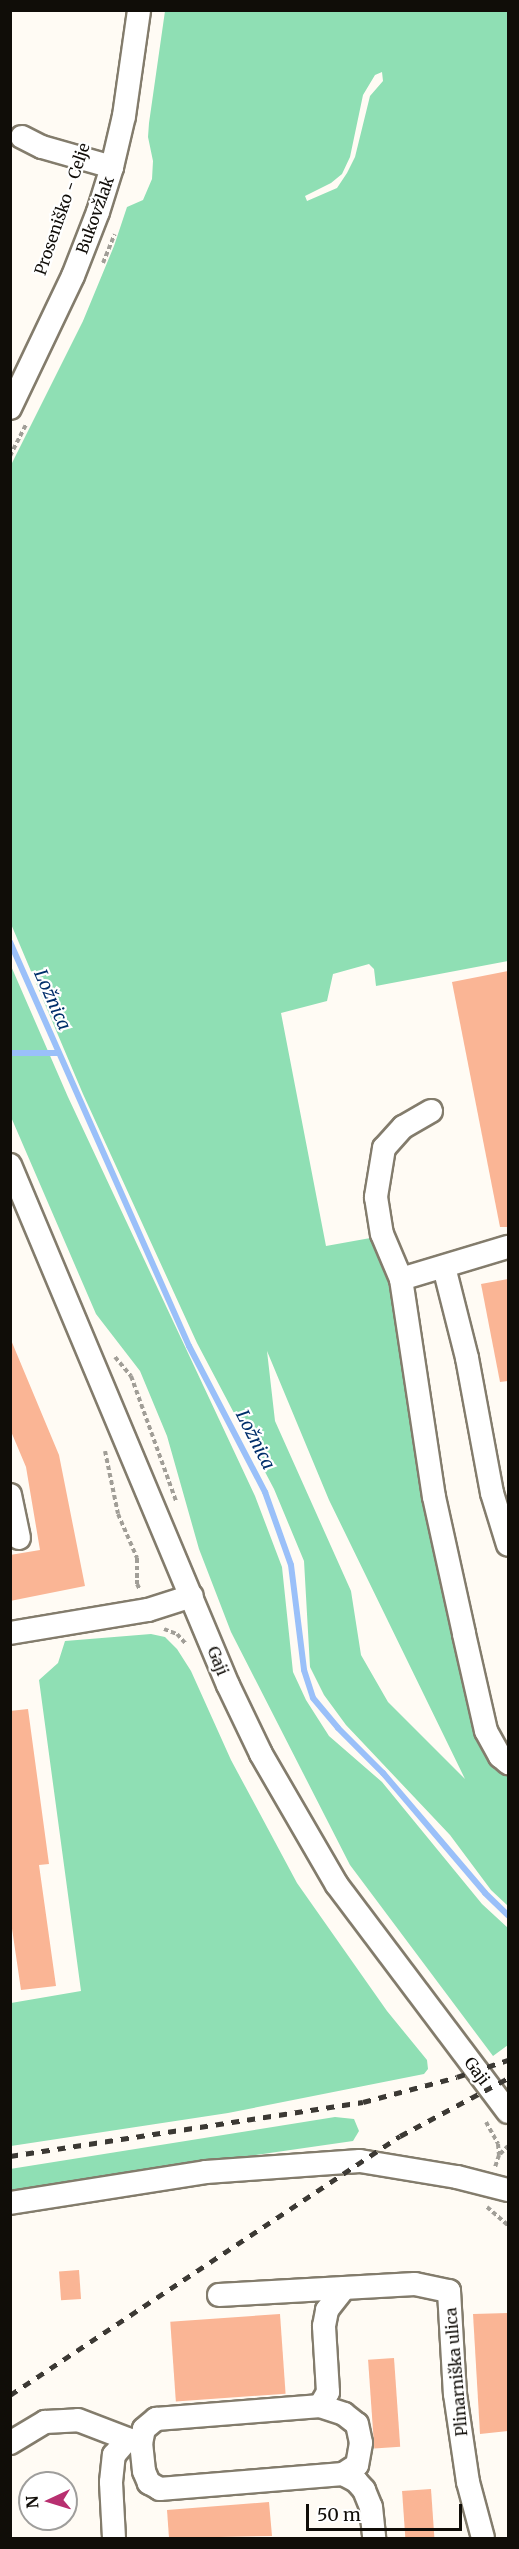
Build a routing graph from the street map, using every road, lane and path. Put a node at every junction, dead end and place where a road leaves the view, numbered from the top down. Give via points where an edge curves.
1 (139, 10) edge
2 (22, 137) dead end
3 (112, 167) junction
4 (10, 408) edge
5 (431, 1112) dead end
6 (10, 1165) edge
7 (508, 1247) edge
8 (444, 1267) junction
9 (400, 1279) junction
10 (111, 1352) dead end
11 (10, 1495) edge
12 (177, 1502) dead end
13 (19, 1538) dead end
14 (508, 1545) edge
15 (192, 1596) junction
16 (10, 1634) edge
17 (508, 1763) edge
18 (508, 2112) edge
19 (508, 2146) edge
20 (499, 2155) dead end
21 (508, 2190) edge
22 (10, 2203) edge
23 (344, 2288) junction
24 (219, 2295) dead end
25 (320, 2406) junction
26 (134, 2441) junction
27 (10, 2443) edge
28 (344, 2474) junction
29 (114, 2538) edge
30 (374, 2538) edge
31 (483, 2538) edge

1 - 3 street, Bukovžlak via 124,116
2 - 3 street via 42,147
3 - 4 street, Bukovžlak via 73,276
5 - 9 street via 403,1127 384,1148 376,1197 382,1234
6 - 15 street, Gaji
7 - 8 street
8 - 9 street
8 - 14 street via 467,1358 492,1493
9 - 17 street via 434,1497 466,1644 486,1731
10 - 12 path via 131,1376
11 - 13 street
15 - 16 street via 148,1610
15 - 18 street, Gaji via 261,1754 337,1885
19 - 20 path
21 - 22 street via 458,2177 360,2162 206,2172
23 - 24 street, Plinarniška ulica
23 - 25 street via 327,2310 324,2326 328,2392
23 - 31 street, Plinarniška ulica via 415,2284 450,2291 454,2394 468,2482
25 - 26 street via 156,2419
25 - 28 street via 344,2414 357,2424 361,2443 357,2465
26 - 27 street via 78,2420 45,2422
26 - 28 street via 149,2483 160,2489
26 - 29 street via 114,2455
28 - 30 street via 364,2490 371,2507

